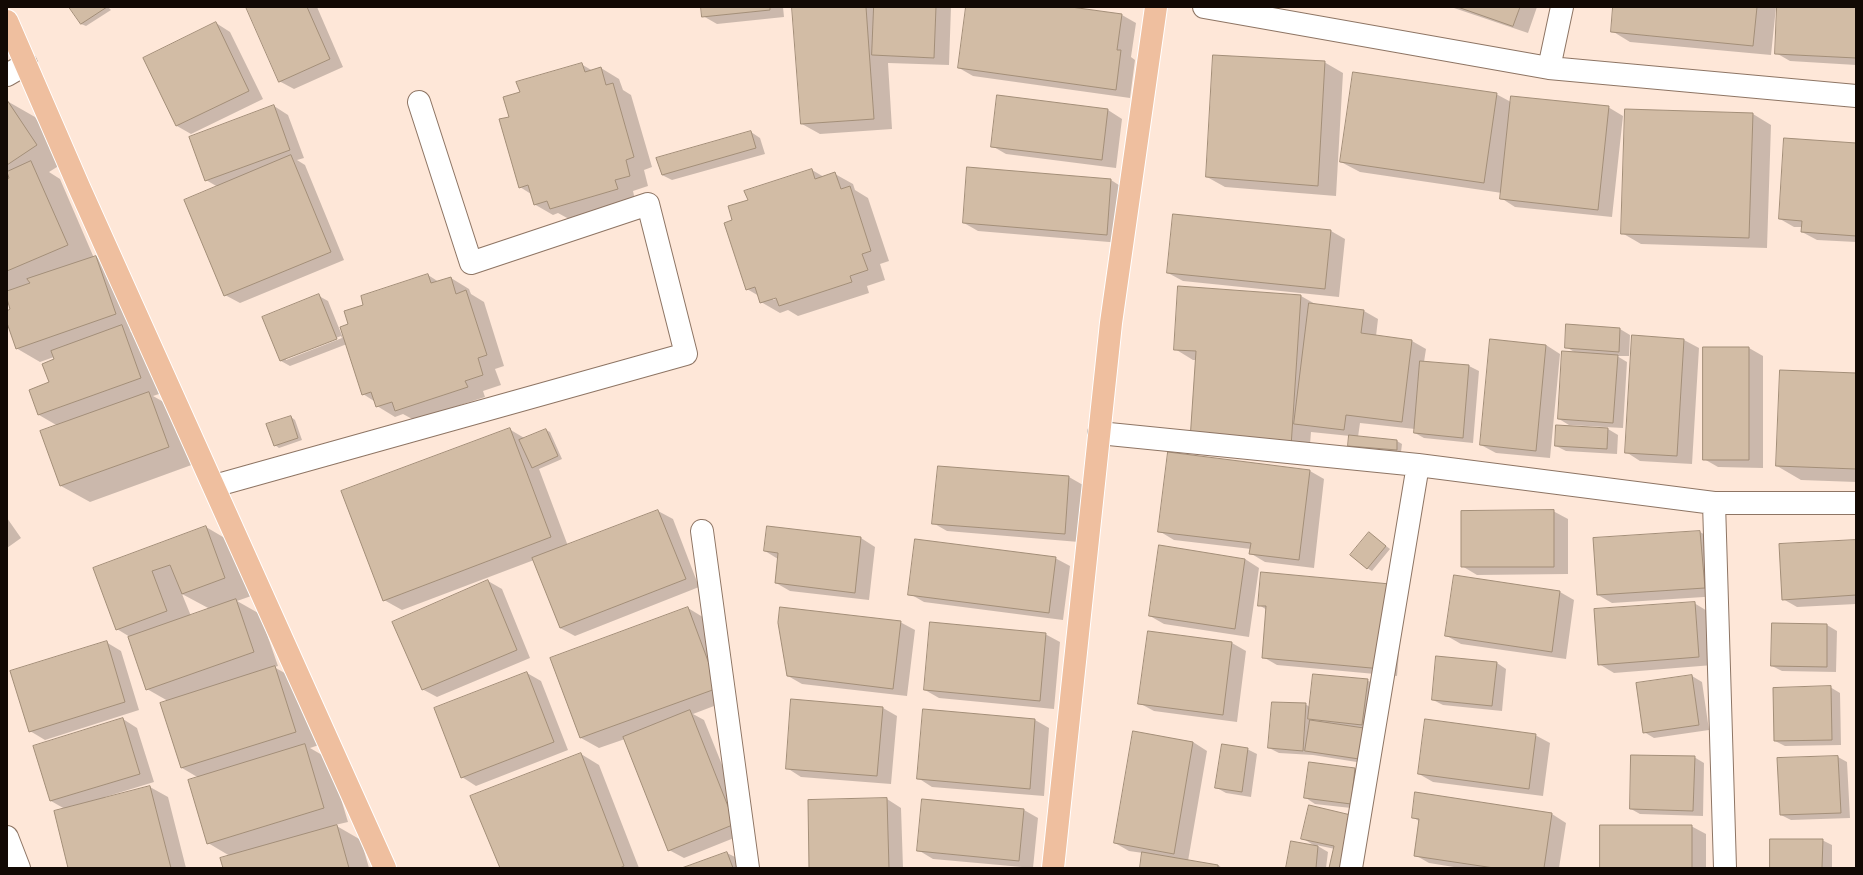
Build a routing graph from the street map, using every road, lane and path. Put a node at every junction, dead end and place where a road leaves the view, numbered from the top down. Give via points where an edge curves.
1 (1156, 7) edge
2 (1204, 7) edge
3 (1562, 7) edge
4 (7, 21) edge
5 (26, 64) junction
6 (1549, 68) junction
7 (7, 75) edge
8 (1856, 96) edge
9 (419, 102) dead end
10 (1099, 433) junction
11 (1418, 465) junction
12 (214, 486) junction
13 (1714, 503) junction
14 (1856, 503) edge
15 (702, 531) dead end
16 (7, 837) edge
17 (19, 868) edge
18 (385, 868) edge
19 (748, 868) edge
20 (1053, 868) edge
21 (1351, 868) edge
22 (1725, 868) edge

1 - 10 main road via 1111,323
2 - 6 street
3 - 6 street
4 - 5 main road
5 - 7 street
5 - 12 main road
6 - 8 street
9 - 12 street via 471,263 648,204 686,354
10 - 11 street
10 - 20 main road
11 - 13 street
11 - 21 street
12 - 18 main road
13 - 14 street
13 - 22 street
15 - 19 street
16 - 17 street

